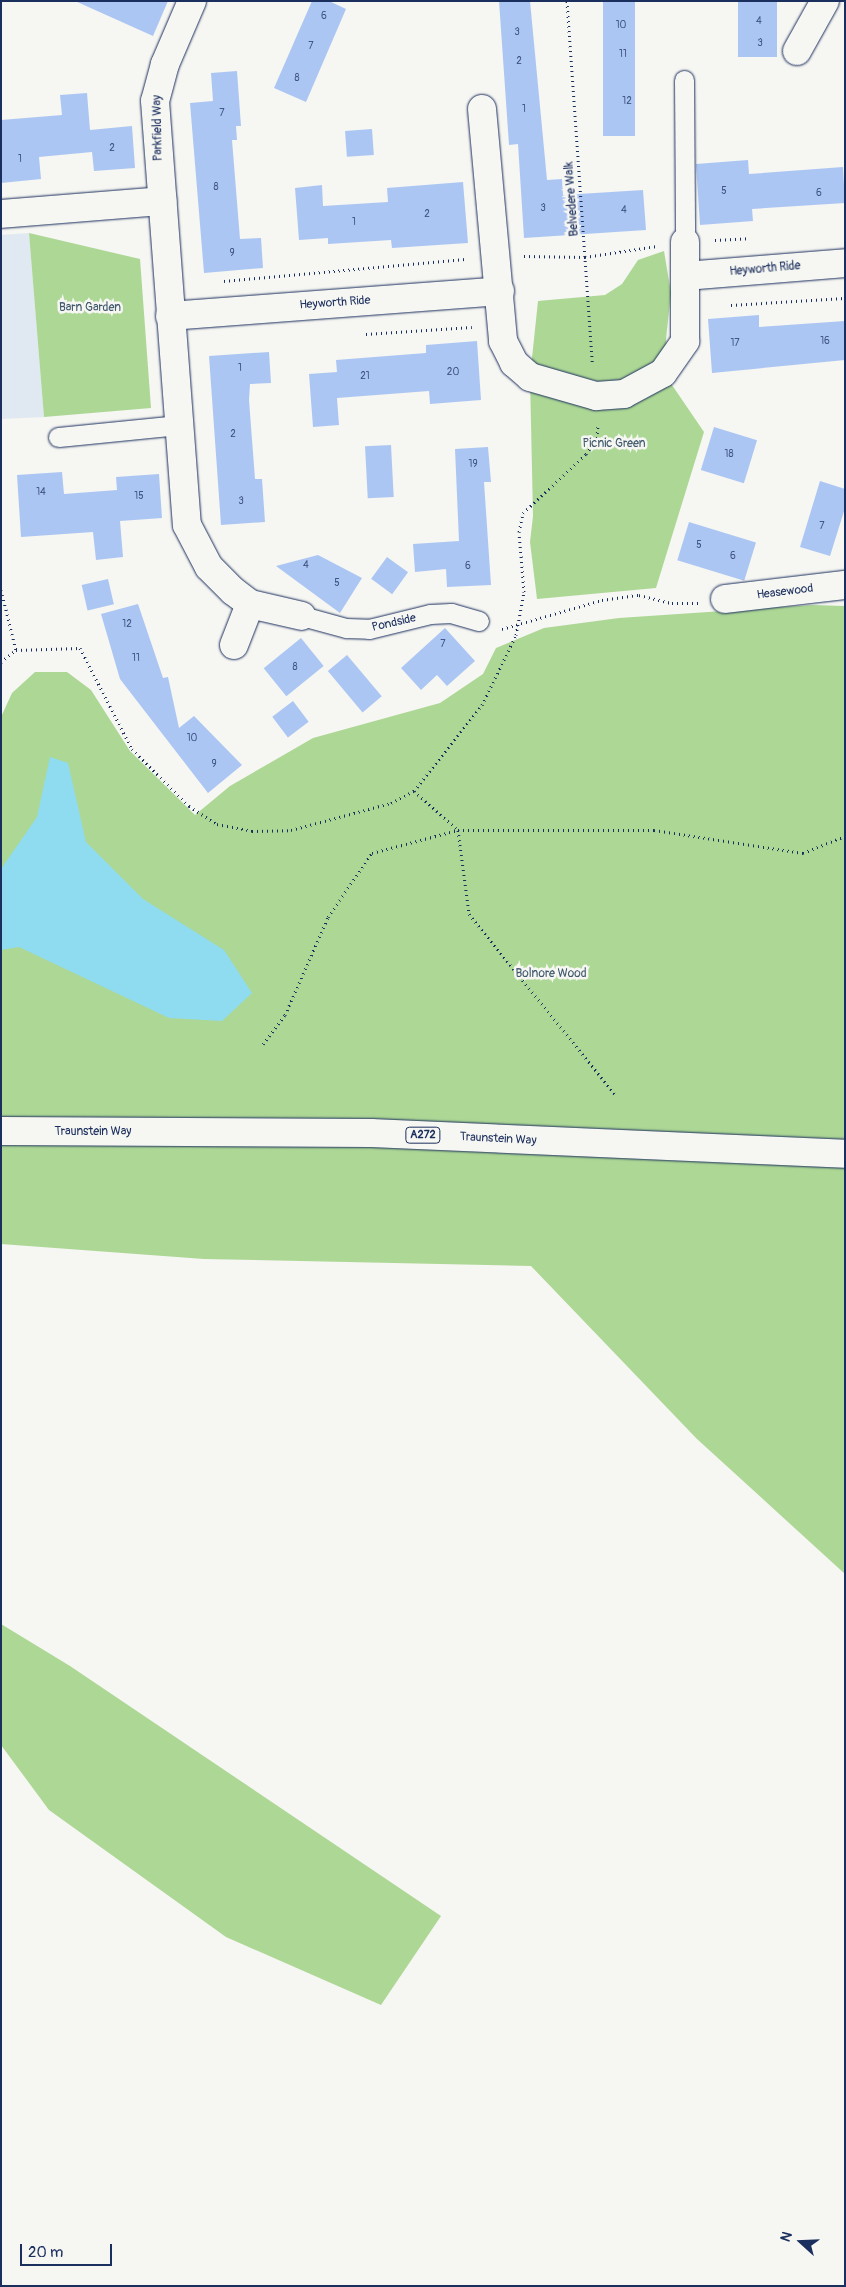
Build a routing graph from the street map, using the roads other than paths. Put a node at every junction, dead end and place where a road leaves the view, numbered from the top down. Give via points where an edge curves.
1 (192, 1) edge
2 (825, 1) edge
3 (797, 51) dead end
4 (684, 80) dead end
5 (482, 109) dead end
6 (162, 202) junction
7 (1, 214) edge
8 (685, 242) joint
9 (845, 262) edge
10 (685, 276) junction
11 (500, 291) junction
12 (170, 316) junction
13 (178, 426) junction
14 (58, 437) dead end
15 (845, 585) edge
16 (725, 599) road end
17 (250, 604) junction
18 (302, 616) joint
19 (479, 621) dead end
20 (234, 645) dead end
21 (1, 1131) edge
22 (845, 1154) edge

1 - 6 main road, Parkfield Way via 162,72 156,101
2 - 3 main road
4 - 8 lane
5 - 11 main road
6 - 7 main road
6 - 12 main road, Parkfield Way
8 - 10 main road
9 - 10 main road, Heyworth Ride
10 - 11 main road via 685,341 663,373 624,394 596,396 530,377 514,363 503,341
11 - 12 main road, Heyworth Ride
12 - 13 main road, Pondside
13 - 14 lane
13 - 17 main road, Pondside via 184,502 194,544 208,567
15 - 16 main road, Heasewood
17 - 18 main road, Pondside
17 - 20 main road
18 - 19 lane, Pondside via 346,628 369,629 430,614 451,614
21 - 22 main road, Traunstein Way / A272 via 371,1133

